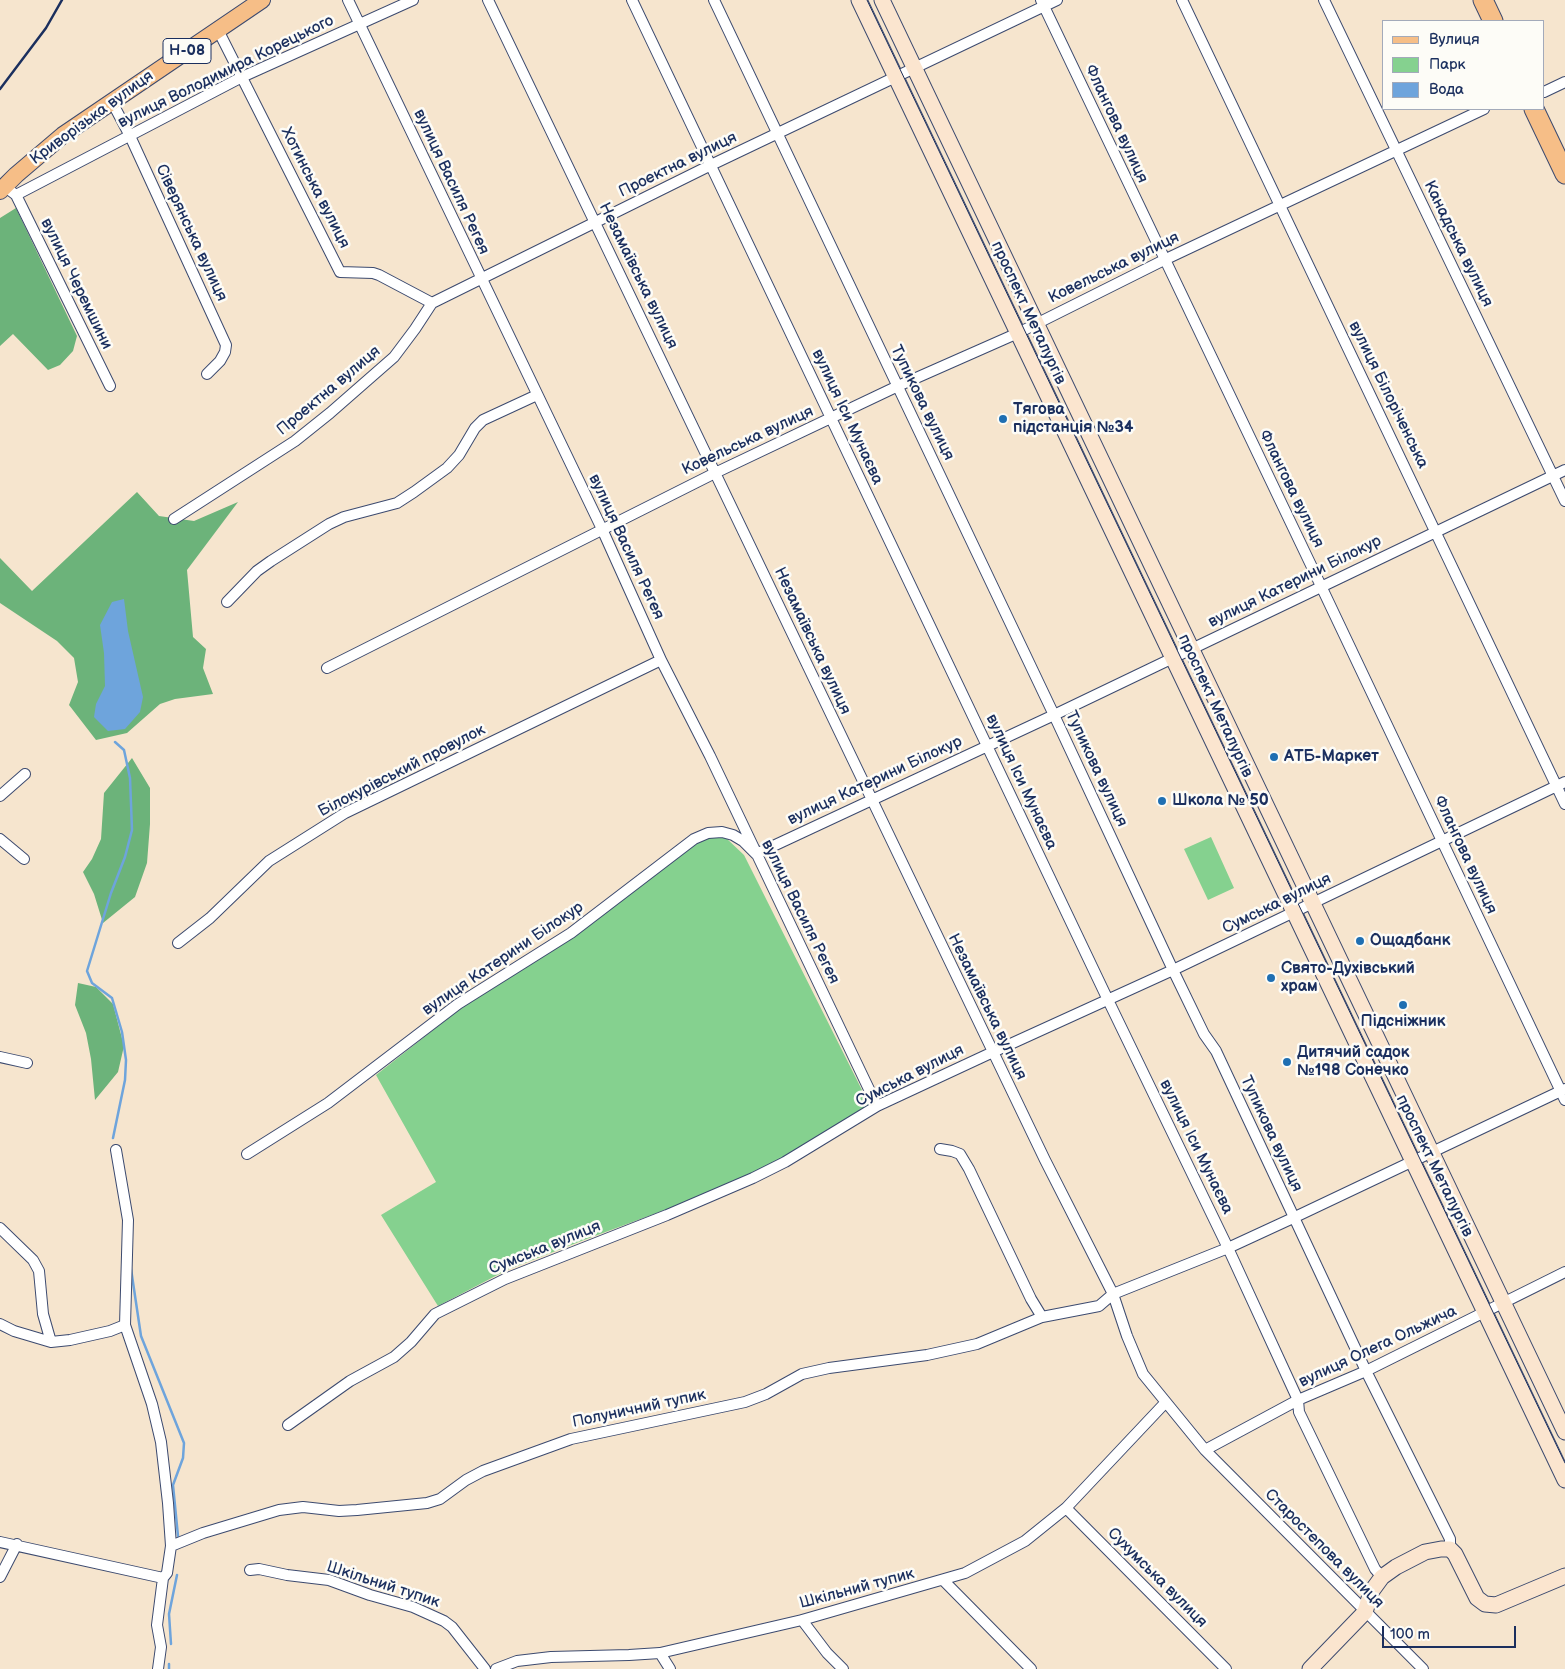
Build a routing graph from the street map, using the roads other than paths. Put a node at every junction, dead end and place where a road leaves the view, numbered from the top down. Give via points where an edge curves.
1 (262, 0) edge
2 (348, 0) edge
3 (412, 0) edge
4 (488, 0) edge
5 (632, 0) edge
6 (714, 0) edge
7 (859, 0) edge
8 (882, 0) edge
9 (1057, 0) edge
10 (1182, 0) edge
11 (1324, 0) edge
12 (1483, 0) edge
13 (1042, 3) edge
14 (1493, 20) edge
15 (359, 24) junction
16 (218, 30) junction
17 (914, 69) junction
18 (242, 77) junction
19 (896, 77) junction
20 (1565, 82) edge
21 (1545, 92) edge
22 (112, 102) junction
23 (1482, 110) edge
24 (1534, 110) edge
25 (778, 134) junction
26 (130, 136) junction
27 (1396, 150) junction
28 (712, 165) junction
29 (1565, 174) edge
30 (7, 191) edge
31 (1280, 206) junction
32 (596, 222) junction
33 (1164, 260) junction
34 (481, 279) junction
35 (432, 303) junction
36 (1036, 324) junction
37 (1018, 332) junction
38 (207, 374) dead end
39 (110, 386) dead end
40 (898, 386) junction
41 (536, 395) junction
42 (831, 418) junction
43 (1565, 470) edge
44 (716, 473) junction
45 (1553, 476) junction
46 (1565, 501) edge
47 (174, 519) dead end
48 (602, 529) junction
49 (1437, 532) junction
50 (1321, 586) junction
51 (227, 602) dead end
52 (1192, 649) junction
53 (1173, 658) junction
54 (661, 660) junction
55 (327, 668) dead end
56 (1054, 715) junction
57 (987, 745) junction
58 (25, 774) dead end
59 (1561, 784) edge
60 (0, 796) edge
61 (871, 799) junction
62 (1565, 804) edge
63 (0, 839) edge
64 (1442, 842) junction
65 (756, 854) junction
66 (24, 859) dead end
67 (1313, 903) junction
68 (1294, 912) junction
69 (178, 943) dead end
70 (1172, 970) junction
71 (1108, 1000) junction
72 (992, 1052) junction
73 (0, 1057) edge
74 (27, 1063) dead end
75 (1564, 1094) edge
76 (877, 1106) junction
77 (940, 1149) dead end
78 (116, 1150) dead end
79 (1432, 1153) junction
80 (247, 1154) dead end
81 (1413, 1162) junction
82 (1293, 1218) junction
83 (0, 1228) edge
84 (1228, 1248) junction
85 (1565, 1272) edge
86 (1113, 1294) junction
87 (1504, 1304) junction
88 (1485, 1312) junction
89 (1042, 1316) junction
90 (0, 1324) edge
91 (125, 1325) junction
92 (51, 1342) junction
93 (1366, 1371) junction
94 (1298, 1400) junction
95 (1165, 1403) junction
96 (288, 1425) dead end
97 (1565, 1432) edge
98 (1204, 1450) junction
99 (1565, 1480) edge
100 (1066, 1508) junction
101 (0, 1542) edge
102 (17, 1544) junction
103 (171, 1546) junction
104 (1450, 1549) junction
105 (250, 1570) dead end
106 (1565, 1576) edge
107 (0, 1577) edge
108 (1382, 1577) junction
109 (163, 1578) junction
110 (944, 1581) junction
111 (1365, 1612) junction
112 (802, 1620) junction
113 (660, 1652) junction
114 (158, 1669) edge
115 (485, 1669) edge
116 (496, 1669) edge
117 (670, 1669) edge
118 (843, 1669) edge
119 (1031, 1669) edge
120 (1226, 1669) edge
121 (1310, 1669) edge
122 (1423, 1669) edge

1 - 16 main road, Криворізька вулиця / Н-08
2 - 15 street, вулиця Василя Регея
3 - 15 street, вулиця Володимира Корецького
4 - 32 street, Незамаївська вулиця
5 - 28 street, вулиця Іси Мунаєва
6 - 25 street, Тупикова вулиця
7 - 19 main road, проспект Металургів
8 - 17 main road, проспект Металургів
9 - 13 street, Проектна вулиця
10 - 31 street, вулиця Білоріченська
11 - 27 street, Канадська вулиця
12 - 14 highway
13 - 17 street, Проектна вулиця
13 - 33 street, Флангова вулиця
15 - 18 street, вулиця Володимира Корецького
15 - 34 street, вулиця Василя Регея
16 - 18 street, Хотинська вулиця
16 - 22 main road, Криворізька вулиця / Н-08
17 - 19 street, Проектна вулиця
17 - 36 main road, проспект Металургів
18 - 26 street, вулиця Володимира Корецького
18 - 35 street, Хотинська вулиця via 340,272 379,275
19 - 25 street, Проектна вулиця
19 - 37 main road, проспект Металургів
20 - 21 street
22 - 26 street, Сіверянська вулиця
22 - 30 main road, Криворізька вулиця / Н-08 via 63,135
23 - 27 street, Ковельська вулиця
24 - 29 highway
25 - 28 street, Проектна вулиця
25 - 40 street, Тупикова вулиця
26 - 30 street, вулиця Володимира Корецького
26 - 38 street, Сіверянська вулиця via 226,345 223,357
27 - 31 street, Ковельська вулиця
27 - 45 street, Канадська вулиця
28 - 32 street, Проектна вулиця
28 - 42 street, вулиця Іси Мунаєва
30 - 39 street, вулиця Черемшини
31 - 33 street, Ковельська вулиця
31 - 49 street, вулиця Білоріченська
32 - 34 street, Проектна вулиця
32 - 44 street, Незамаївська вулиця
33 - 36 street, Ковельська вулиця
33 - 50 street, Флангова вулиця
34 - 35 street, Проектна вулиця
34 - 41 street, вулиця Василя Регея
35 - 47 street, Проектна вулиця via 394,357 330,413 295,441
36 - 37 street, Ковельська вулиця
36 - 52 main road, проспект Металургів
37 - 40 street, Ковельська вулиця
37 - 53 main road, проспект Металургів
40 - 42 street, Ковельська вулиця
40 - 56 street, Тупикова вулиця
41 - 48 street, вулиця Василя Регея
41 - 51 street via 483,420 447,468 398,503 329,524 257,571
42 - 44 street, Ковельська вулиця
42 - 57 street, вулиця Іси Мунаєва
43 - 45 street, вулиця Катерини Білокур
44 - 48 street, Ковельська вулиця
44 - 61 street, Незамаївська вулиця
45 - 46 street, Канадська вулиця
45 - 49 street, вулиця Катерини Білокур
48 - 54 street, вулиця Василя Регея
48 - 55 street, Ковельська вулиця
49 - 50 street, вулиця Катерини Білокур
49 - 59 street, вулиця Білоріченська
50 - 52 street, вулиця Катерини Білокур
50 - 64 street, Флангова вулиця
52 - 53 street, вулиця Катерини Білокур
52 - 67 main road, проспект Металургів
53 - 56 street, вулиця Катерини Білокур
53 - 68 main road, проспект Металургів
54 - 65 street, вулиця Василя Регея
54 - 69 street, Білокурівський провулок via 345,813 269,861 210,918
56 - 57 street, вулиця Катерини Білокур
56 - 70 street, Тупикова вулиця
57 - 61 street, вулиця Катерини Білокур
57 - 71 street, вулиця Іси Мунаєва
58 - 60 street
59 - 62 street, вулиця Білоріченська
59 - 64 street, Сумська вулиця
61 - 65 street, вулиця Катерини Білокур
61 - 72 street, Незамаївська вулиця
63 - 66 street
64 - 67 street, Сумська вулиця
64 - 75 street, Флангова вулиця
65 - 76 street, вулиця Василя Регея
65 - 80 street, вулиця Катерини Білокур via 743,841 722,832 694,839 571,933 458,1004 328,1103
67 - 68 street, Сумська вулиця
67 - 79 main road, проспект Металургів
68 - 70 street, Сумська вулиця
68 - 81 main road, проспект Металургів
70 - 71 street, Сумська вулиця
70 - 82 street, Тупикова вулиця via 1216,1051
71 - 72 street, Сумська вулиця
71 - 84 street, вулиця Іси Мунаєва
72 - 76 street, Сумська вулиця
72 - 86 street, Незамаївська вулиця
73 - 74 street
75 - 79 street, Полуничний тупик
76 - 96 street, Сумська вулиця via 753,1178 505,1279 435,1314 394,1357 350,1381
77 - 89 street via 960,1154
78 - 91 street via 128,1220
79 - 81 street, Полуничний тупик
79 - 87 main road, проспект Металургів
81 - 82 street, Полуничний тупик
81 - 88 main road, проспект Металургів
82 - 84 street, Полуничний тупик
82 - 93 street, Тупикова вулиця
83 - 92 street via 33,1260 39,1271 43,1314
84 - 86 street, Полуничний тупик
84 - 94 street, вулиця Іси Мунаєва
85 - 87 street, вулиця Олега Ольжича
86 - 89 street, Полуничний тупик via 1099,1306
86 - 95 street, Незамаївська вулиця via 1143,1374
87 - 88 street, вулиця Олега Ольжича
87 - 97 main road, проспект Металургів
88 - 93 street, вулиця Олега Ольжича
88 - 99 main road, проспект Металургів
89 - 103 street, Полуничний тупик via 977,1344 802,1374 745,1402 571,1439 483,1471 440,1499 427,1503 339,1511 303,1507 279,1510
90 - 92 street
91 - 92 street
91 - 103 street via 152,1404 161,1442
93 - 94 street, вулиця Олега Ольжича
93 - 104 street, Тупикова вулиця via 1450,1539
94 - 98 street, вулиця Олега Ольжича
94 - 108 street, вулиця Іси Мунаєва via 1299,1412 1375,1569
95 - 98 street, Старостепова вулиця
95 - 100 street, Шкільний тупик
98 - 111 street, Старостепова вулиця
100 - 110 street, Шкільний тупик via 1025,1541 965,1574
100 - 120 street, Сухумська вулиця
101 - 102 street
102 - 107 street
102 - 109 street
103 - 109 street via 167,1573
104 - 106 main road via 1477,1598 1485,1604 1496,1605
104 - 108 main road via 1425,1552
105 - 115 street, Шкільний тупик via 329,1580 444,1620
108 - 111 main road via 1371,1592
109 - 114 street via 157,1625 161,1647
110 - 112 street, Шкільний тупик
110 - 119 street
111 - 121 main road
111 - 122 street, Старостепова вулиця
112 - 113 street, Шкільний тупик
112 - 118 street
113 - 116 street, Шкільний тупик via 629,1656 551,1656 517,1661
113 - 117 street

